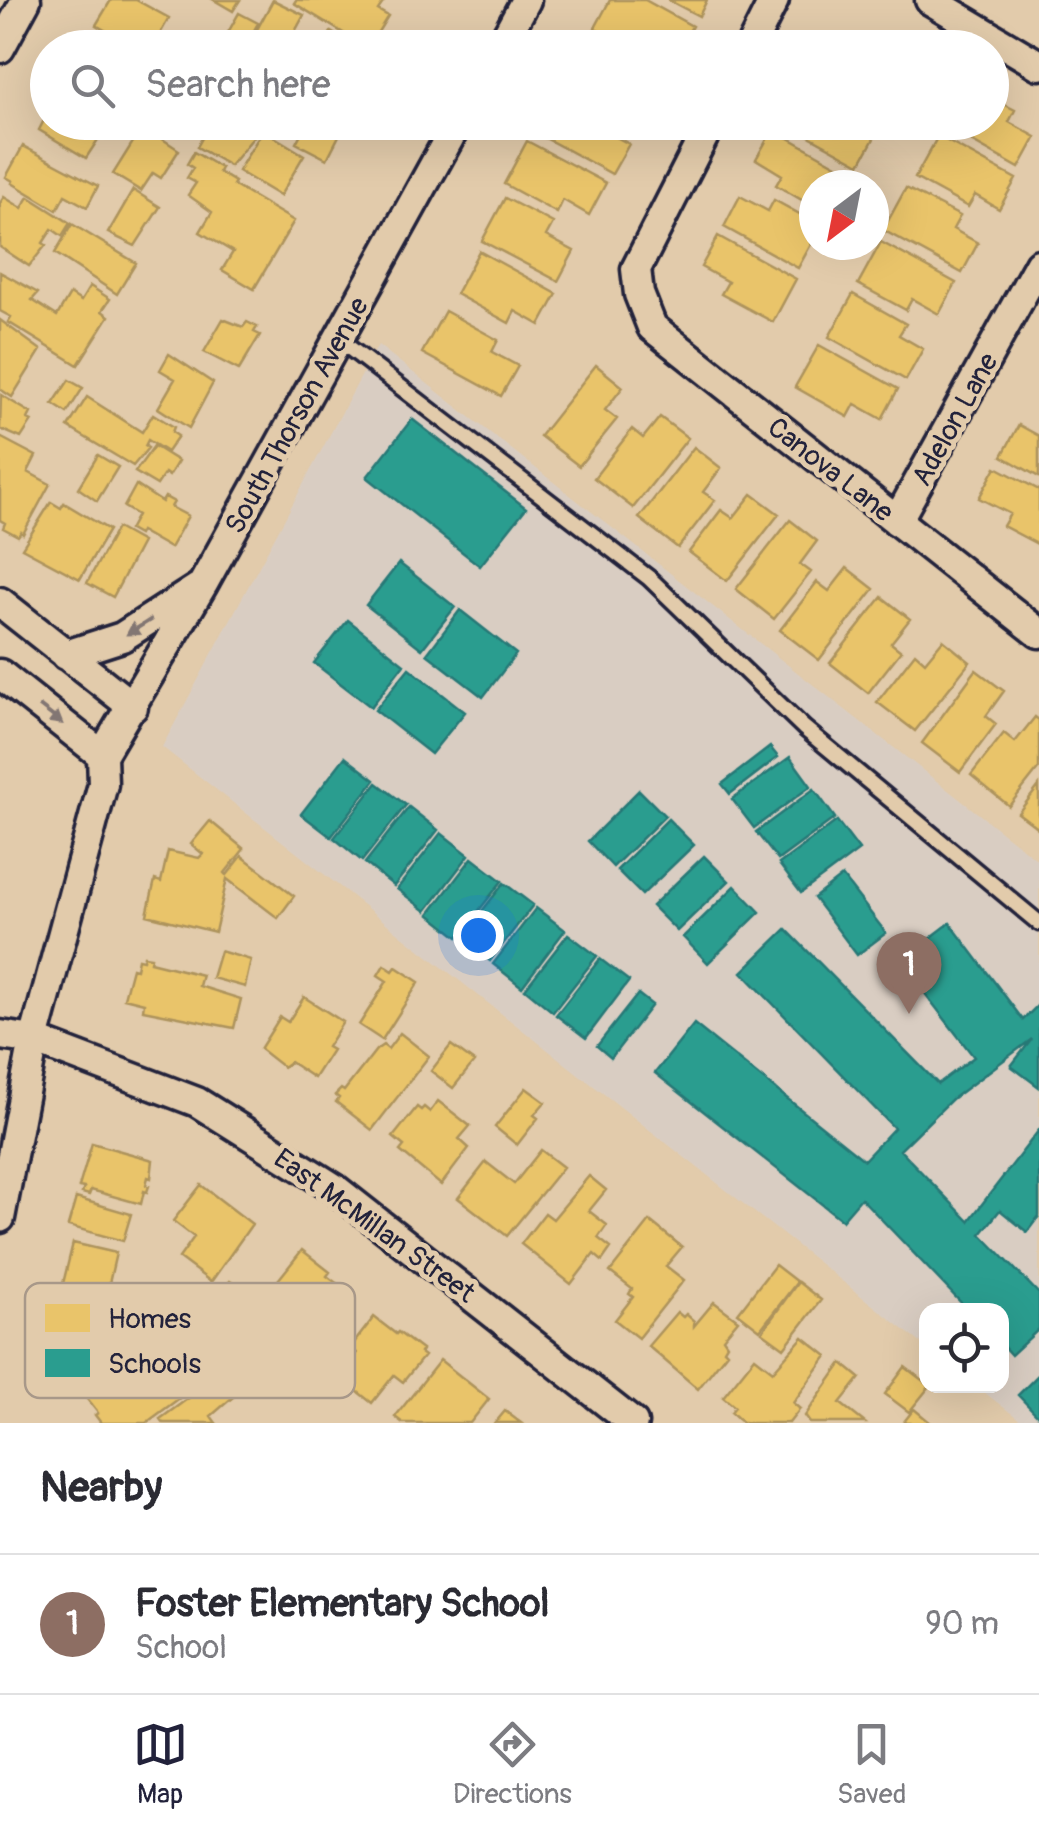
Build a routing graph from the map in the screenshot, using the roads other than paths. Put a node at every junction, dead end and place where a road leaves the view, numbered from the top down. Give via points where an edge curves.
1 (26, 0) edge
2 (526, 0) edge
3 (774, 0) edge
4 (930, 0) edge
5 (510, 30) edge
6 (759, 30) edge
7 (980, 30) edge
8 (1009, 47) edge
9 (0, 48) edge
10 (1039, 65) edge
11 (448, 140) edge
12 (702, 140) edge
13 (1039, 264) edge
14 (338, 338) junction
15 (897, 521) junction
16 (204, 584) junction
17 (0, 602) edge
18 (1039, 634) edge
19 (66, 654) junction
20 (0, 674) edge
21 (133, 707) junction
22 (102, 755) junction
23 (1039, 924) edge
24 (0, 1035) edge
25 (34, 1040) junction
26 (0, 1218) edge
27 (633, 1423) edge

1 - 9 street
2 - 5 street
3 - 6 street
4 - 7 street
8 - 10 street
11 - 14 street, South Thorson Avenue
12 - 15 street, Canova Lane via 636,268 652,327
13 - 15 street, Adelon Lane
14 - 16 street, South Thorson Avenue
14 - 23 lane via 649,578 804,728
15 - 18 street, Canova Lane
16 -> 19 street via 122,637
16 - 21 street, South Thorson Avenue
17 - 19 street
19 - 21 street
20 -> 22 street
21 - 22 street
22 - 25 street via 103,784
24 - 25 street, East McMillan Street
25 - 26 street
25 - 27 street, East McMillan Street via 197,1102 334,1188

